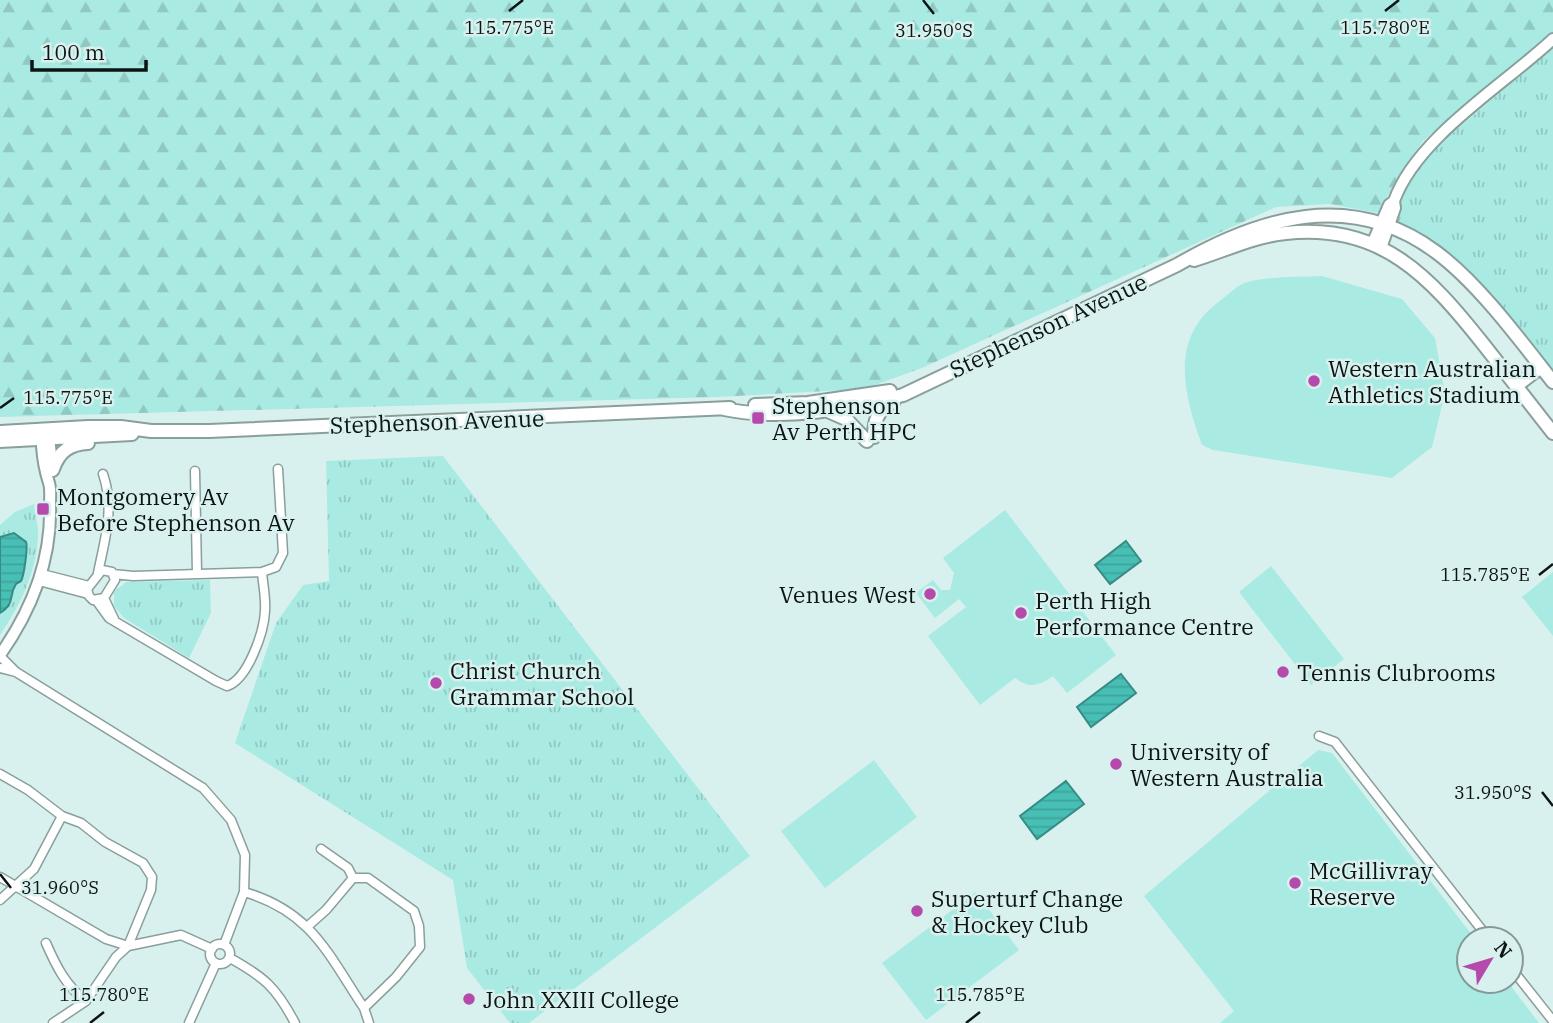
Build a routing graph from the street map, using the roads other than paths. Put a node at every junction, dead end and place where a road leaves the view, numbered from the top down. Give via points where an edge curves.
1 (1553, 39) edge
2 (1385, 225) junction
3 (1376, 246) junction
4 (1177, 265) junction
5 (1541, 367) junction
6 (1553, 382) edge
7 (919, 386) junction
8 (1516, 386) junction
9 (903, 395) junction
10 (724, 409) junction
11 (826, 411) junction
12 (64, 428) junction
13 (151, 431) junction
14 (0, 432) edge
15 (1553, 433) edge
16 (129, 435) junction
17 (49, 438) junction
18 (0, 441) edge
19 (53, 468) junction
20 (278, 469) dead end
21 (195, 471) dead end
22 (103, 474) dead end
23 (49, 483) junction
24 (106, 546) junction
25 (262, 572) junction
26 (98, 573) junction
27 (197, 573) junction
28 (112, 576) junction
29 (40, 577) junction
30 (88, 590) junction
31 (100, 599) junction
32 (0, 656) edge
33 (0, 668) edge
34 (16, 672) junction
35 (1319, 736) dead end
36 (0, 775) edge
37 (62, 816) junction
38 (321, 849) dead end
39 (0, 877) edge
40 (353, 878) junction
41 (14, 887) junction
42 (244, 892) junction
43 (0, 900) edge
44 (1478, 925) edge
45 (308, 926) junction
46 (46, 943) dead end
47 (224, 945) junction
48 (128, 946) junction
49 (212, 949) junction
50 (230, 958) junction
51 (216, 963) junction
52 (1525, 986) edge
53 (86, 1001) junction
54 (364, 1008) junction
55 (1553, 1021) edge
56 (53, 1023) edge
57 (189, 1023) edge
58 (295, 1023) edge
59 (369, 1023) edge

1 - 2 street via 1440,134 1389,205
2 - 3 street
2 - 4 main road, Stephenson Avenue via 1336,214 1287,218 1208,247
2 - 5 main road, Stephenson Avenue via 1447,261
3 - 4 main road, Stephenson Avenue via 1336,235 1286,233
3 - 8 main road, Stephenson Avenue via 1408,263 1435,286
4 - 7 main road, Stephenson Avenue
5 - 6 main road, Stephenson Avenue
5 - 8 main road
7 - 9 main road, Stephenson Avenue
7 - 10 main road, Stephenson Avenue via 808,403
8 - 15 main road, Stephenson Avenue
9 - 11 main road, Stephenson Avenue
9 - 11 main road via 877,414 871,439 846,419
10 - 11 main road, Stephenson Avenue
10 - 13 main road, Stephenson Avenue
12 - 13 main road, Stephenson Avenue
12 - 14 main road, Stephenson Avenue
12 - 17 street
13 - 16 main road, Stephenson Avenue
14 - 17 street via 35,432
16 - 17 main road, Stephenson Avenue
16 - 19 main road via 115,442 72,446 59,454
17 - 18 main road, Stephenson Avenue
17 - 19 street
17 - 23 street via 42,446
19 - 23 street
20 - 25 street via 283,553 276,567
21 - 27 street
22 - 24 street via 109,514
23 - 29 street via 49,535
24 - 26 street
24 - 28 street
25 - 27 street
25 - 31 street via 263,626 243,676 227,687 109,618
26 - 28 street
26 - 30 street
27 - 28 street
28 - 31 street
29 - 30 street
29 - 32 street via 21,624
30 - 31 street
32 - 34 street
33 - 34 street
34 - 42 street via 203,788 231,820 244,855
35 - 44 street via 1335,743
36 - 37 street
37 - 41 street via 34,869
37 - 48 street via 81,823 150,872 150,890
38 - 40 street via 348,868
39 - 41 street
40 - 45 street
40 - 54 street via 368,878 414,911 419,926 420,947
41 - 43 street
41 - 48 street via 106,939
42 - 45 street via 267,899
42 - 47 street
45 - 54 street
46 - 53 street via 74,993
47 - 49 street
47 - 50 street
48 - 49 street via 181,935
48 - 53 street
49 - 51 street
50 - 51 street via 224,964
50 - 58 street via 261,975 282,998
51 - 57 street
52 - 55 street
53 - 56 street
54 - 59 street

